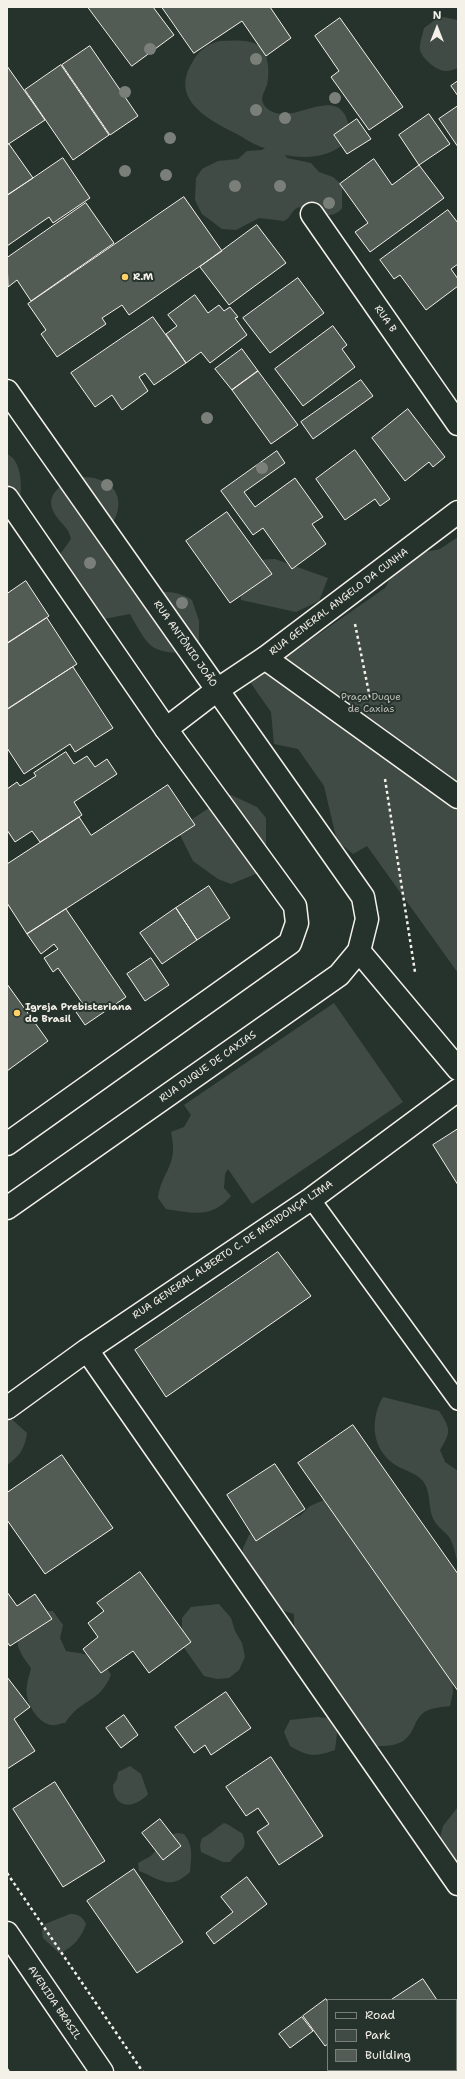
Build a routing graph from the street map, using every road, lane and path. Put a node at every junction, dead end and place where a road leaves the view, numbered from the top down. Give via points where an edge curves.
1 (312, 214) dead end
2 (7, 391) edge
3 (458, 424) edge
4 (7, 498) edge
5 (458, 512) edge
6 (265, 658) junction
7 (217, 690) junction
8 (166, 729) junction
9 (458, 797) edge
10 (363, 897) joint
11 (359, 951) junction
12 (458, 1069) edge
13 (458, 1090) edge
14 (7, 1144) edge
15 (311, 1199) junction
16 (7, 1208) edge
17 (87, 1350) junction
18 (458, 1401) edge
19 (7, 1408) edge
20 (7, 1873) edge
21 (458, 1884) edge
22 (7, 1933) edge
23 (7, 2069) edge
24 (9, 2072) edge
25 (102, 2072) edge
26 (143, 2072) edge

1 - 3 street, RUA B
2 - 7 street, RUA ANTÔNIO JOÃO
4 - 8 street
5 - 6 street, RUA GENERAL ANGELO DA CUNHA
6 - 7 street, RUA GENERAL ANGELO DA CUNHA
6 - 9 street
7 - 8 street, RUA GENERAL ANGELO DA CUNHA
7 - 10 street, RUA ANTÔNIO JOÃO
8 - 14 street via 295,906 297,923 290,943
10 - 11 street, RUA DUQUE DE CAXIAS via 367,920
11 - 12 street
11 - 16 street, RUA DUQUE DE CAXIAS via 339,975
13 - 15 street, RUA GENERAL ALBERTO C. DE MENDONÇA LIMA
15 - 17 street, RUA GENERAL ALBERTO C. DE MENDONÇA LIMA
15 - 18 lane
17 - 19 street, RUA GENERAL ALBERTO C. DE MENDONÇA LIMA
17 - 21 street
20 - 26 path
22 - 25 street, AVENIDA BRASIL
23 - 24 path

